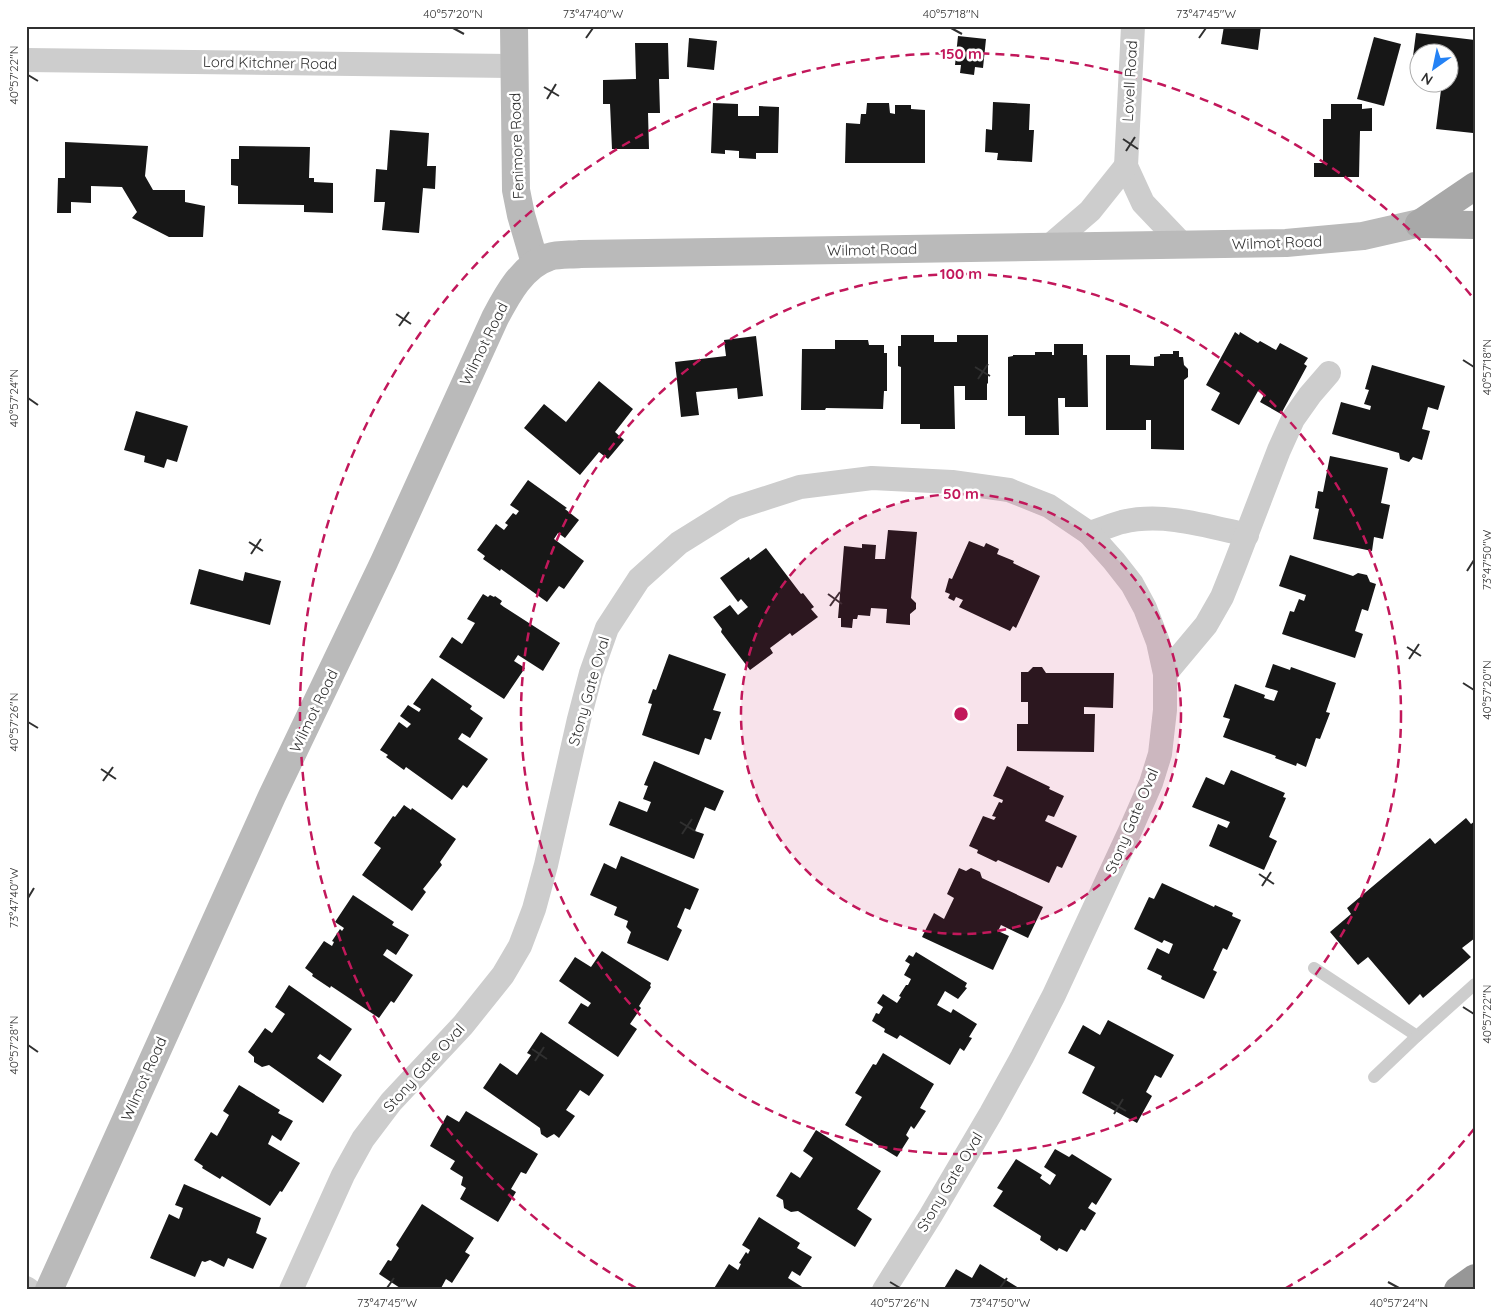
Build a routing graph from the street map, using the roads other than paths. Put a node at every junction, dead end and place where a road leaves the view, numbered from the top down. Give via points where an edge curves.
1 (514, 26) edge
2 (1133, 26) edge
3 (26, 60) edge
4 (514, 66) junction
5 (1126, 166) junction
6 (1475, 186) edge
7 (1475, 211) edge
8 (1418, 224) junction
9 (1475, 225) edge
10 (1183, 245) junction
11 (1048, 247) junction
12 (534, 264) junction
13 (1329, 373) dead end
14 (1089, 533) junction
15 (1247, 535) junction
16 (1165, 674) junction
17 (1314, 968) dead end
18 (1475, 984) edge
19 (1417, 1036) junction
20 (1374, 1077) dead end
21 (1475, 1278) edge
22 (50, 1290) edge
23 (291, 1290) edge
24 (884, 1290) edge
25 (1458, 1290) edge

1 - 4 street, Fenimore Road
2 - 5 street, Lovell Road
3 - 4 street, Lord Kitchner Road
4 - 12 street, Fenimore Road via 518,201
5 - 10 street, Lovell Road via 1143,203
5 - 11 street via 1090,211
6 - 8 main road
7 - 8 street, Wilmot Road
8 - 9 main road
8 - 10 street, Wilmot Road via 1330,240
10 - 11 street, Wilmot Road
11 - 12 street, Wilmot Road via 580,254 549,257
12 - 22 street, Wilmot Road via 513,288 495,318 380,571 272,796
13 - 15 street via 1293,419
14 - 15 street via 1123,522 1160,518
14 - 16 street, Stony Gate Oval via 1132,584 1158,642
14 - 23 street, Stony Gate Oval via 1049,506 1009,490 952,482 872,478 800,487 736,508 678,543 639,579 607,628 591,673 546,865 520,946 503,974 463,1025 391,1102 362,1139
15 - 16 street via 1222,597 1206,625
16 - 24 street, Stony Gate Oval via 1160,754 1130,831 1054,996 1022,1057
17 - 19 lane
18 - 19 lane
19 - 20 lane
21 - 25 highway

